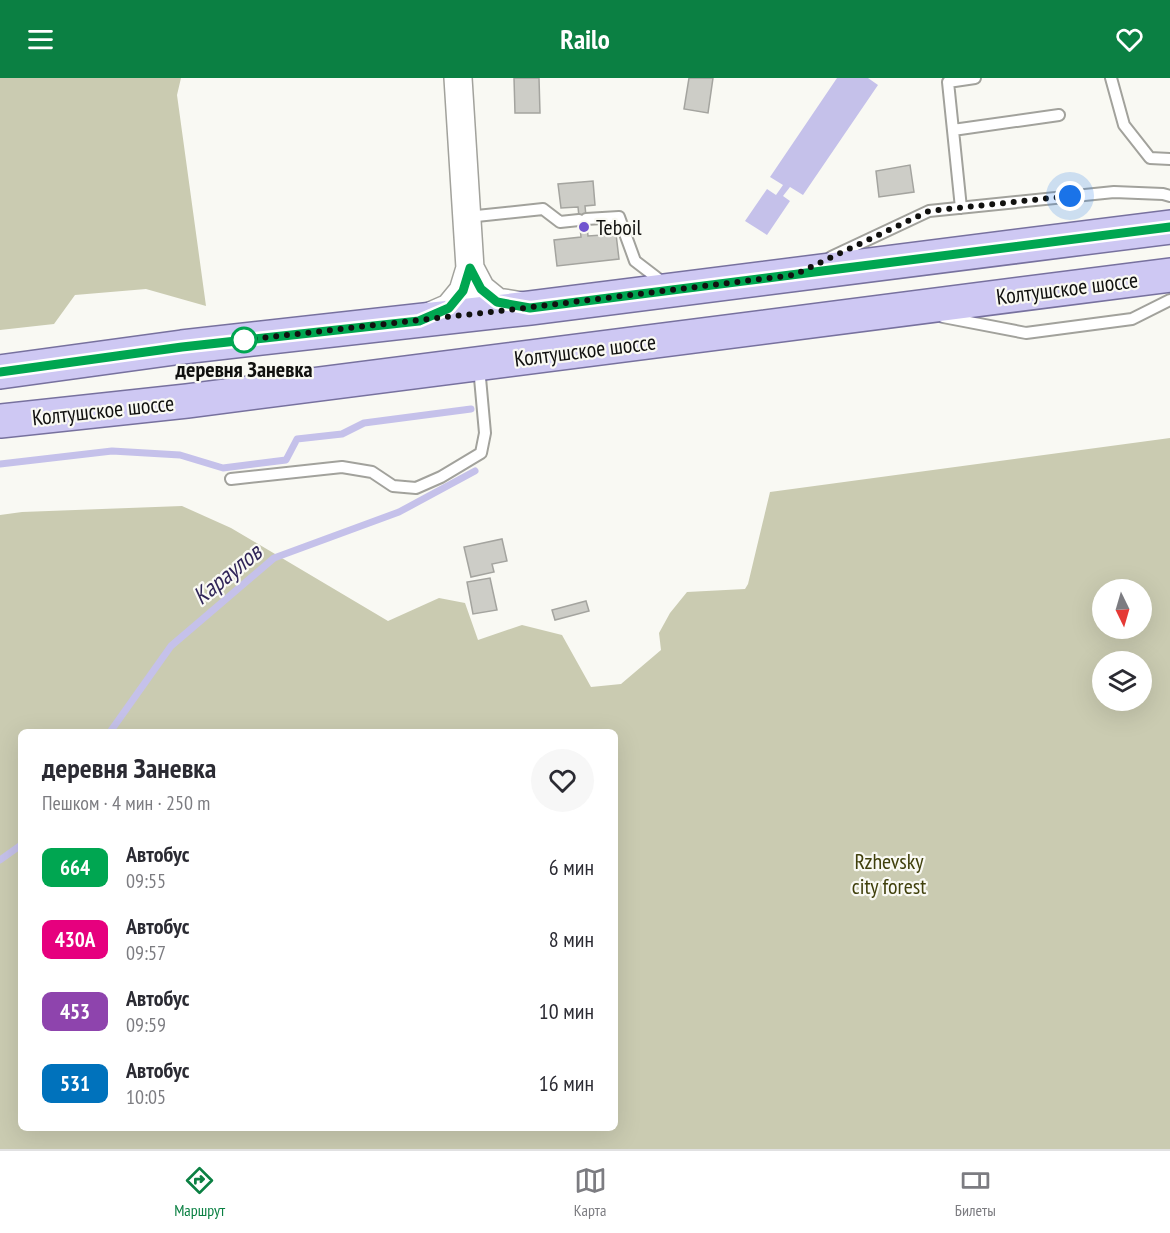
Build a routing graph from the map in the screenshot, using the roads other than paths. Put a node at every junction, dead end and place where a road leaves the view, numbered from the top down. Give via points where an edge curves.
1 (458, 78) edge
2 (975, 78) edge
3 (1111, 78) edge
4 (1059, 115) dead end
5 (953, 130) junction
6 (1170, 159) edge
7 (1170, 196) edge
8 (961, 208) junction
9 (466, 218) junction
10 (1170, 227) edge
11 (470, 268) junction
12 (794, 275) junction
13 (1170, 275) edge
14 (672, 290) junction
15 (1170, 300) edge
16 (530, 308) junction
17 (901, 309) junction
18 (419, 321) junction
19 (478, 363) junction
20 (0, 372) edge
21 (0, 421) edge
22 (231, 479) dead end

1 - 9 street
2 - 5 lane via 948,82
3 - 6 lane via 1124,125 1150,158
4 - 5 lane
5 - 8 lane
7 - 8 lane via 1114,192
8 - 12 lane via 929,211
9 - 11 street
9 - 14 lane via 543,209 560,222 619,217 635,261
10 - 12 main road
11 - 16 street via 481,289 497,302
11 - 18 street via 463,291 449,308
12 - 14 main road
13 - 17 main road, Колтушское шоссе
14 - 16 main road
15 - 17 lane via 1132,319 1026,333
16 - 18 main road
17 - 19 main road, Колтушское шоссе
18 - 20 main road
19 - 21 main road, Колтушское шоссе
19 - 22 lane via 485,433 481,453 441,477 416,488 393,486 372,471 342,467

